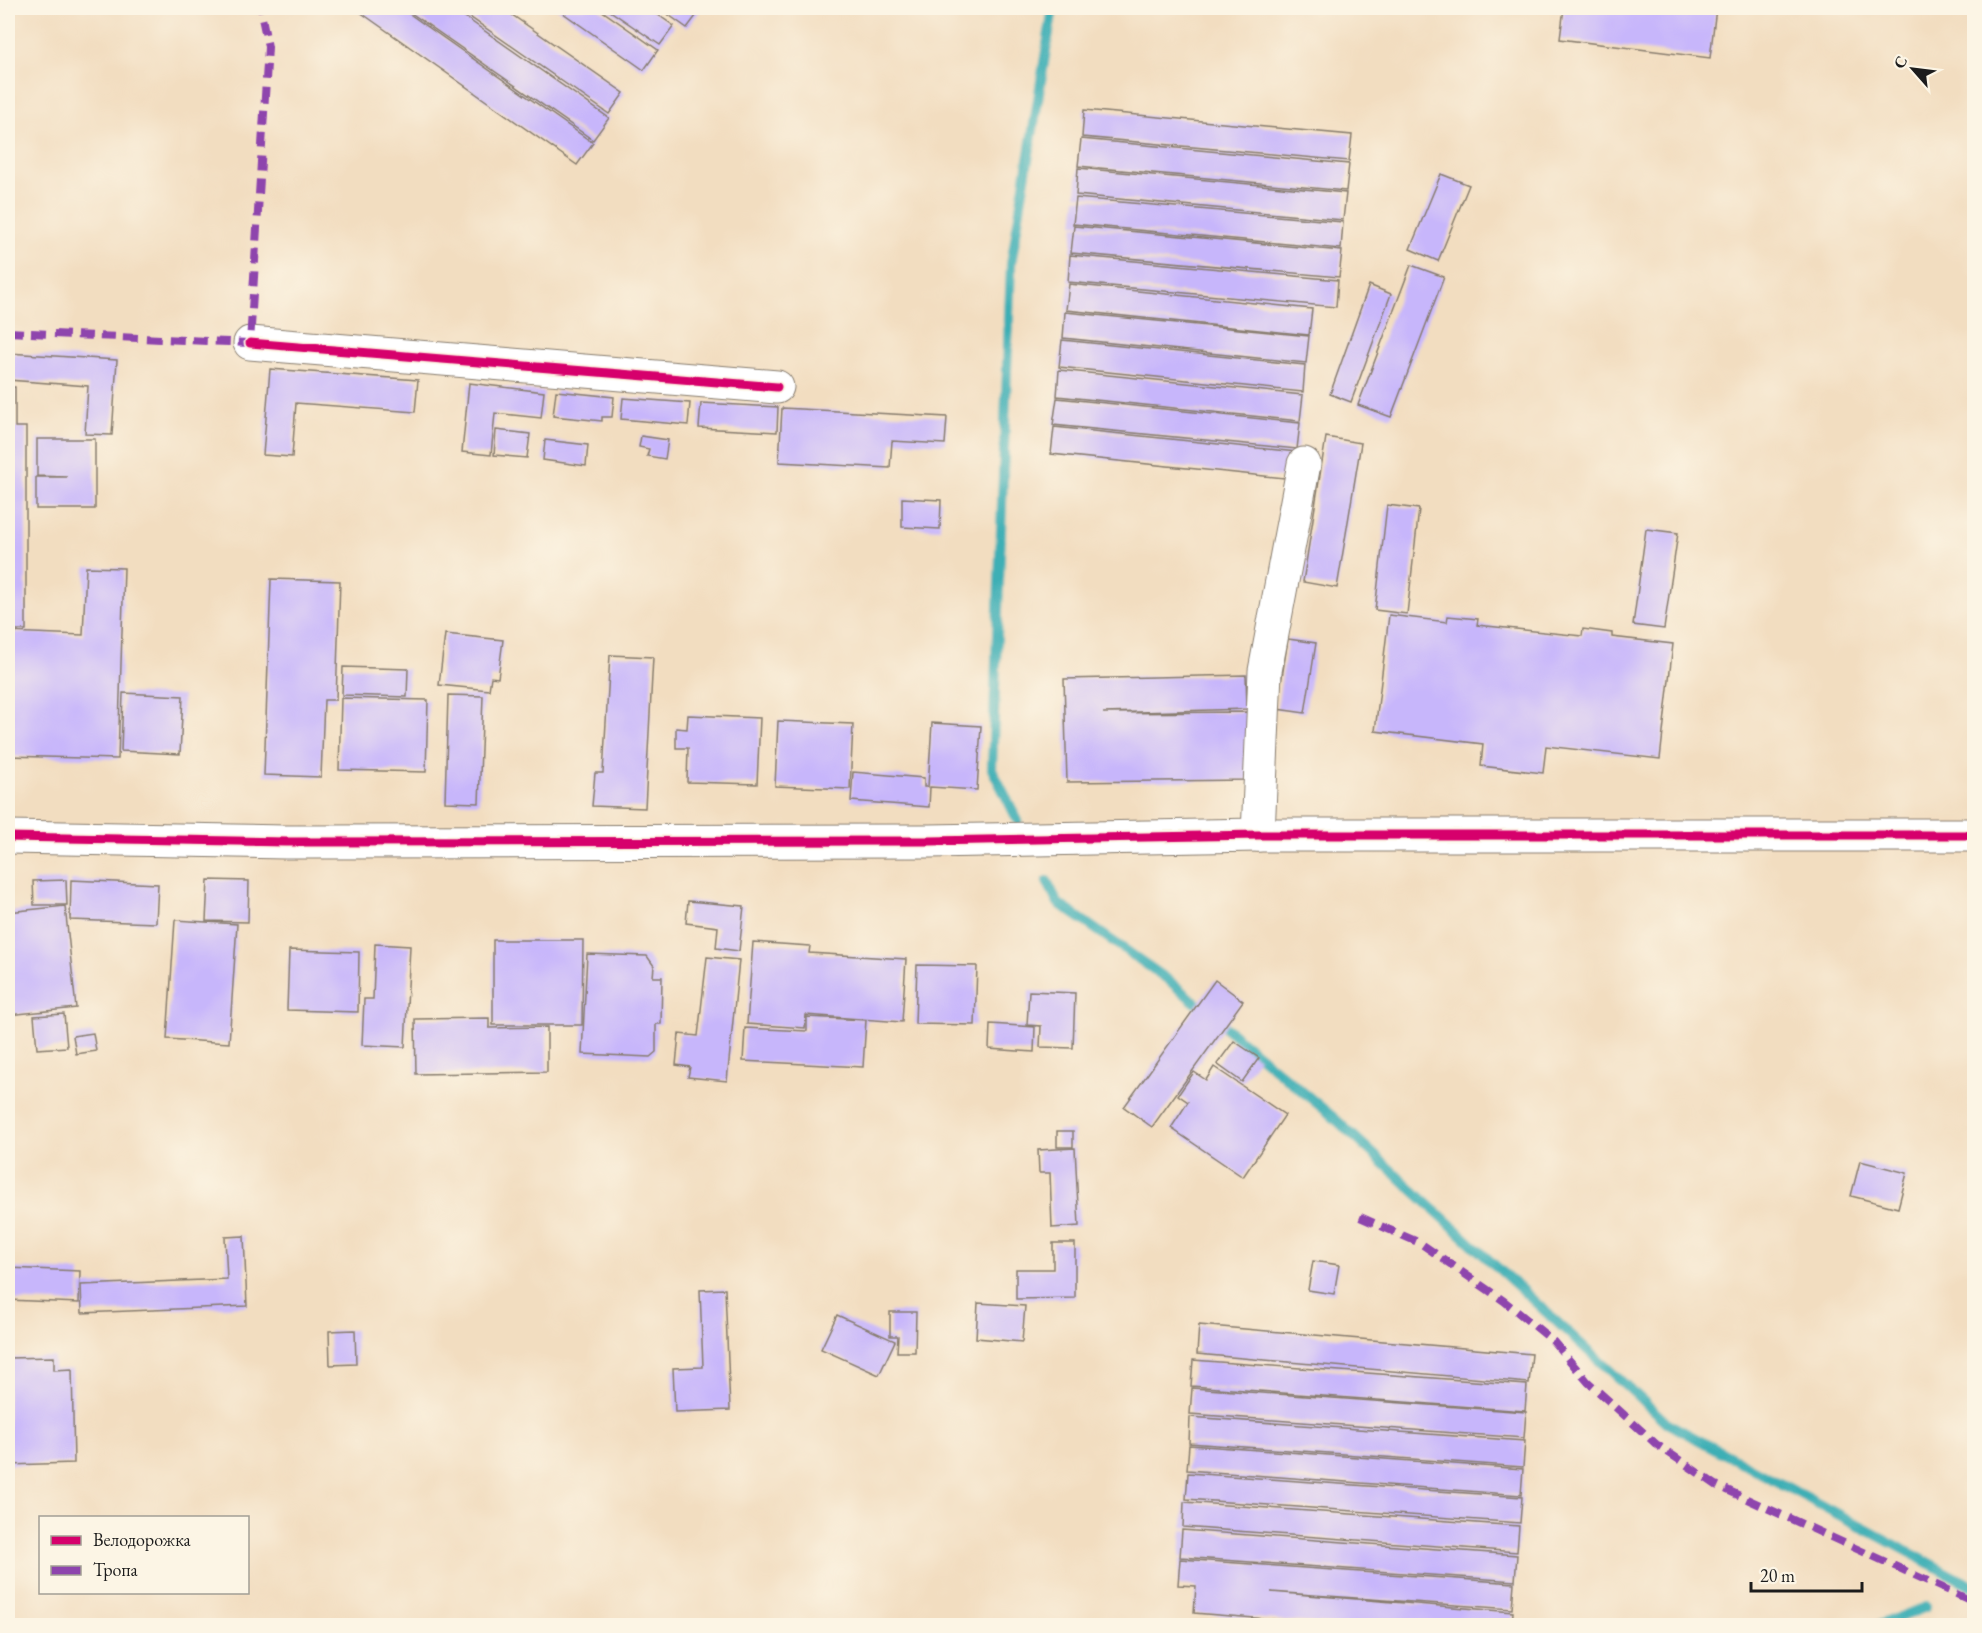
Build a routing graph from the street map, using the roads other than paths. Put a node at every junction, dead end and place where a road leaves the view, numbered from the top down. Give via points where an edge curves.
1 (250, 343) dead end
2 (777, 387) dead end
3 (1304, 464) dead end
4 (1258, 836) junction
5 (1974, 836) edge
6 (8, 837) edge

1 - 2 street
3 - 4 street via 1265,671
4 - 5 street
4 - 6 street via 810,842 285,842

